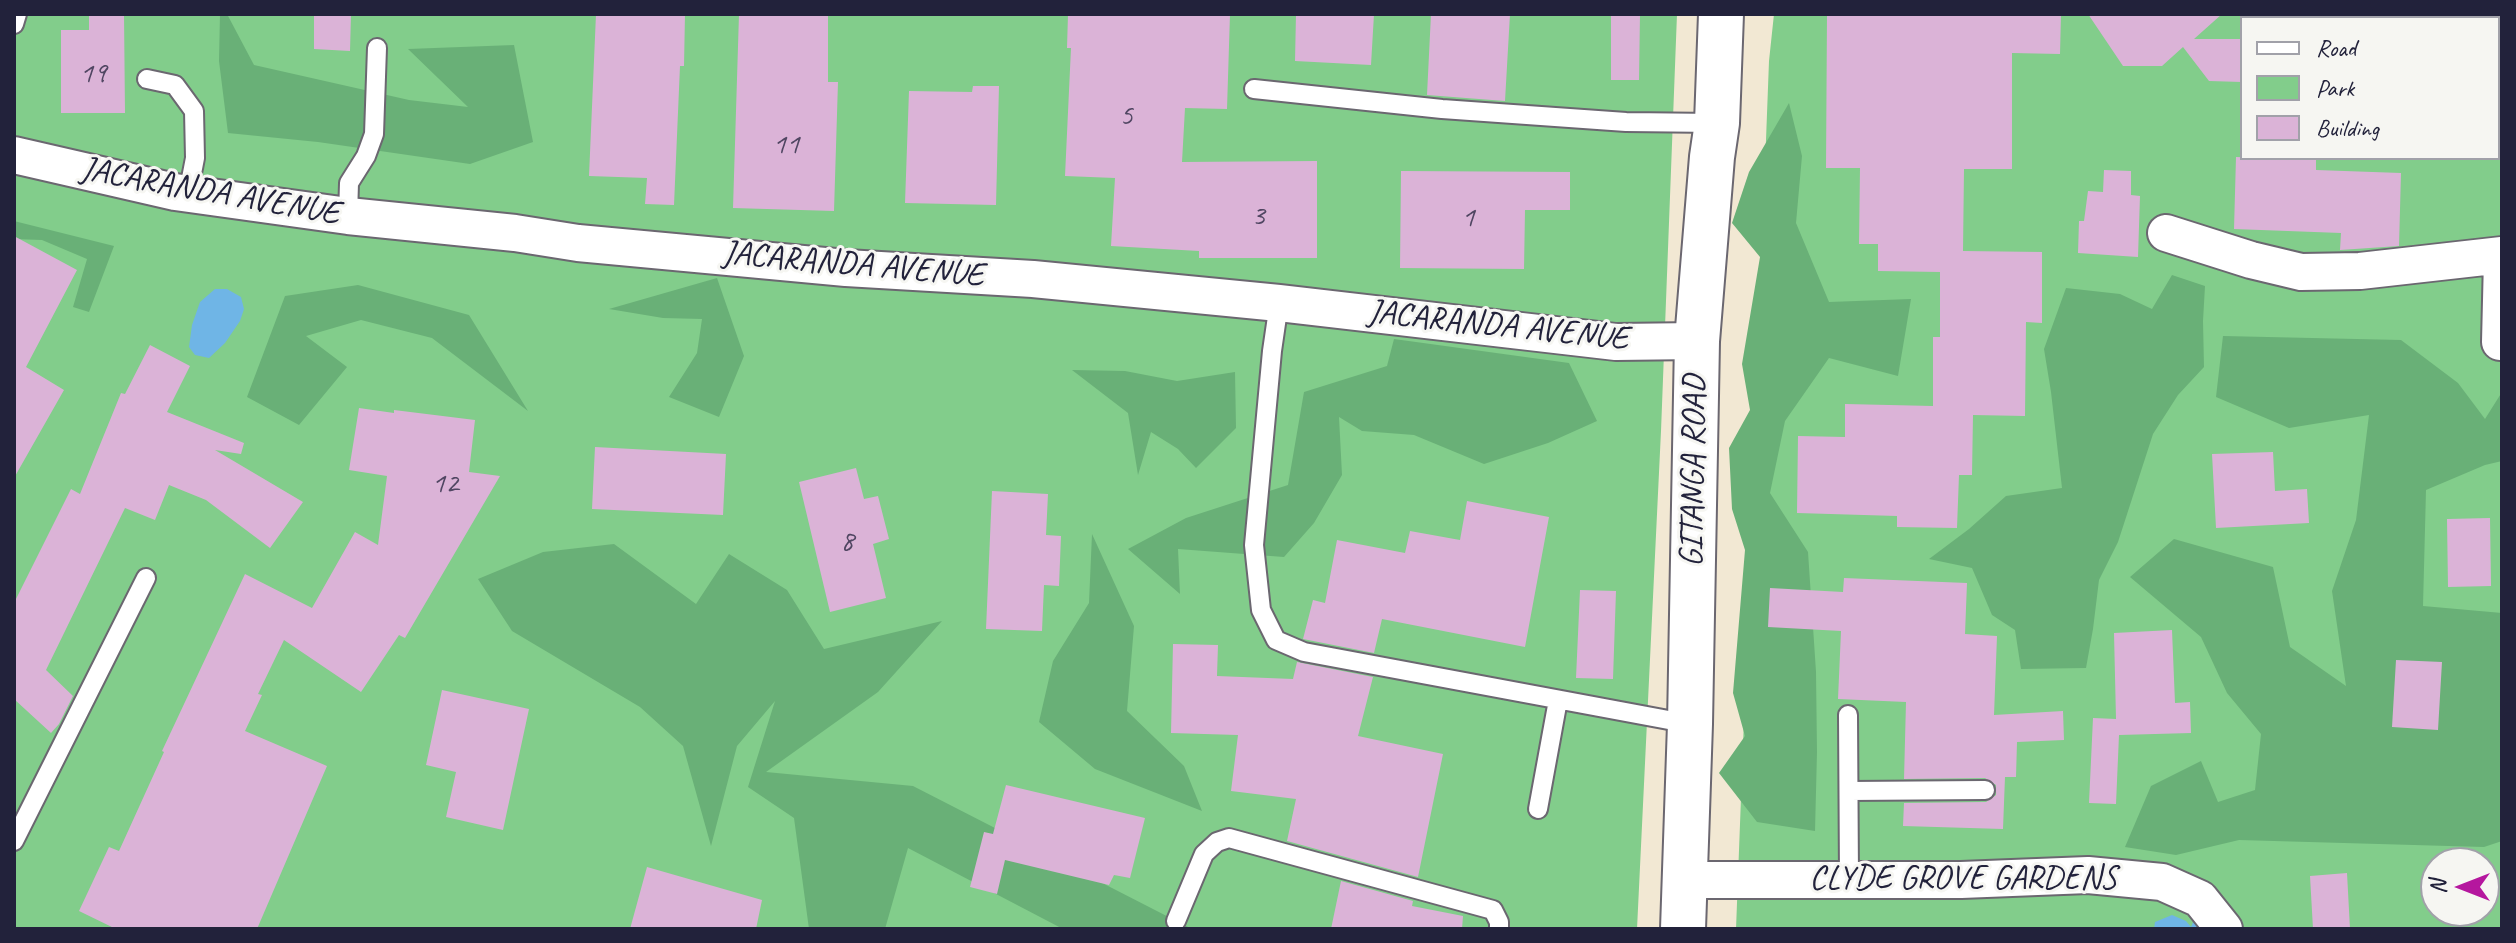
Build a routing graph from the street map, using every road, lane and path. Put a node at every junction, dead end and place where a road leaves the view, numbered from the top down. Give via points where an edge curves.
1 (17, 14) edge
2 (1721, 14) edge
3 (14, 24) edge
4 (377, 48) dead end
5 (147, 79) dead end
6 (1254, 89) dead end
7 (1717, 123) junction
8 (14, 155) edge
9 (188, 194) junction
10 (348, 216) junction
11 (2166, 233) dead end
12 (2502, 257) edge
13 (1279, 303) junction
14 (1697, 341) junction
15 (2500, 342) dead end
16 (146, 578) dead end
17 (1558, 700) junction
18 (1848, 715) dead end
19 (1690, 724) junction
20 (1985, 790) dead end
21 (1849, 791) junction
22 (1538, 809) dead end
23 (14, 841) edge
24 (1849, 878) junction
25 (1684, 880) junction
26 (1176, 921) dead end
27 (1499, 929) edge
28 (1683, 929) edge
29 (2224, 929) edge

1 - 3 lane
2 - 7 main road, GITANGA ROAD
4 - 10 lane via 374,134 349,183
5 - 9 lane via 175,85 194,111 195,158
6 - 7 lane via 1442,109
7 - 14 main road, GITANGA ROAD
8 - 9 street, JACARANDA AVENUE
9 - 10 street, JACARANDA AVENUE
10 - 13 street, JACARANDA AVENUE via 578,243
11 - 12 street via 2301,272
12 - 15 street
13 - 14 street, JACARANDA AVENUE via 1616,342
13 - 17 lane via 1254,545 1261,610 1276,640 1304,652
14 - 19 main road, GITANGA ROAD
16 - 23 lane
17 - 19 lane
17 - 22 lane
18 - 21 lane
19 - 25 main road, GITANGA ROAD
20 - 21 lane
21 - 24 lane
24 - 25 street, CLYDE GROVE GARDENS
24 - 29 street, CLYDE GROVE GARDENS via 2088,875 2162,882 2200,899
25 - 28 main road, GITANGA ROAD
26 - 27 lane via 1204,854 1229,838 1493,910

